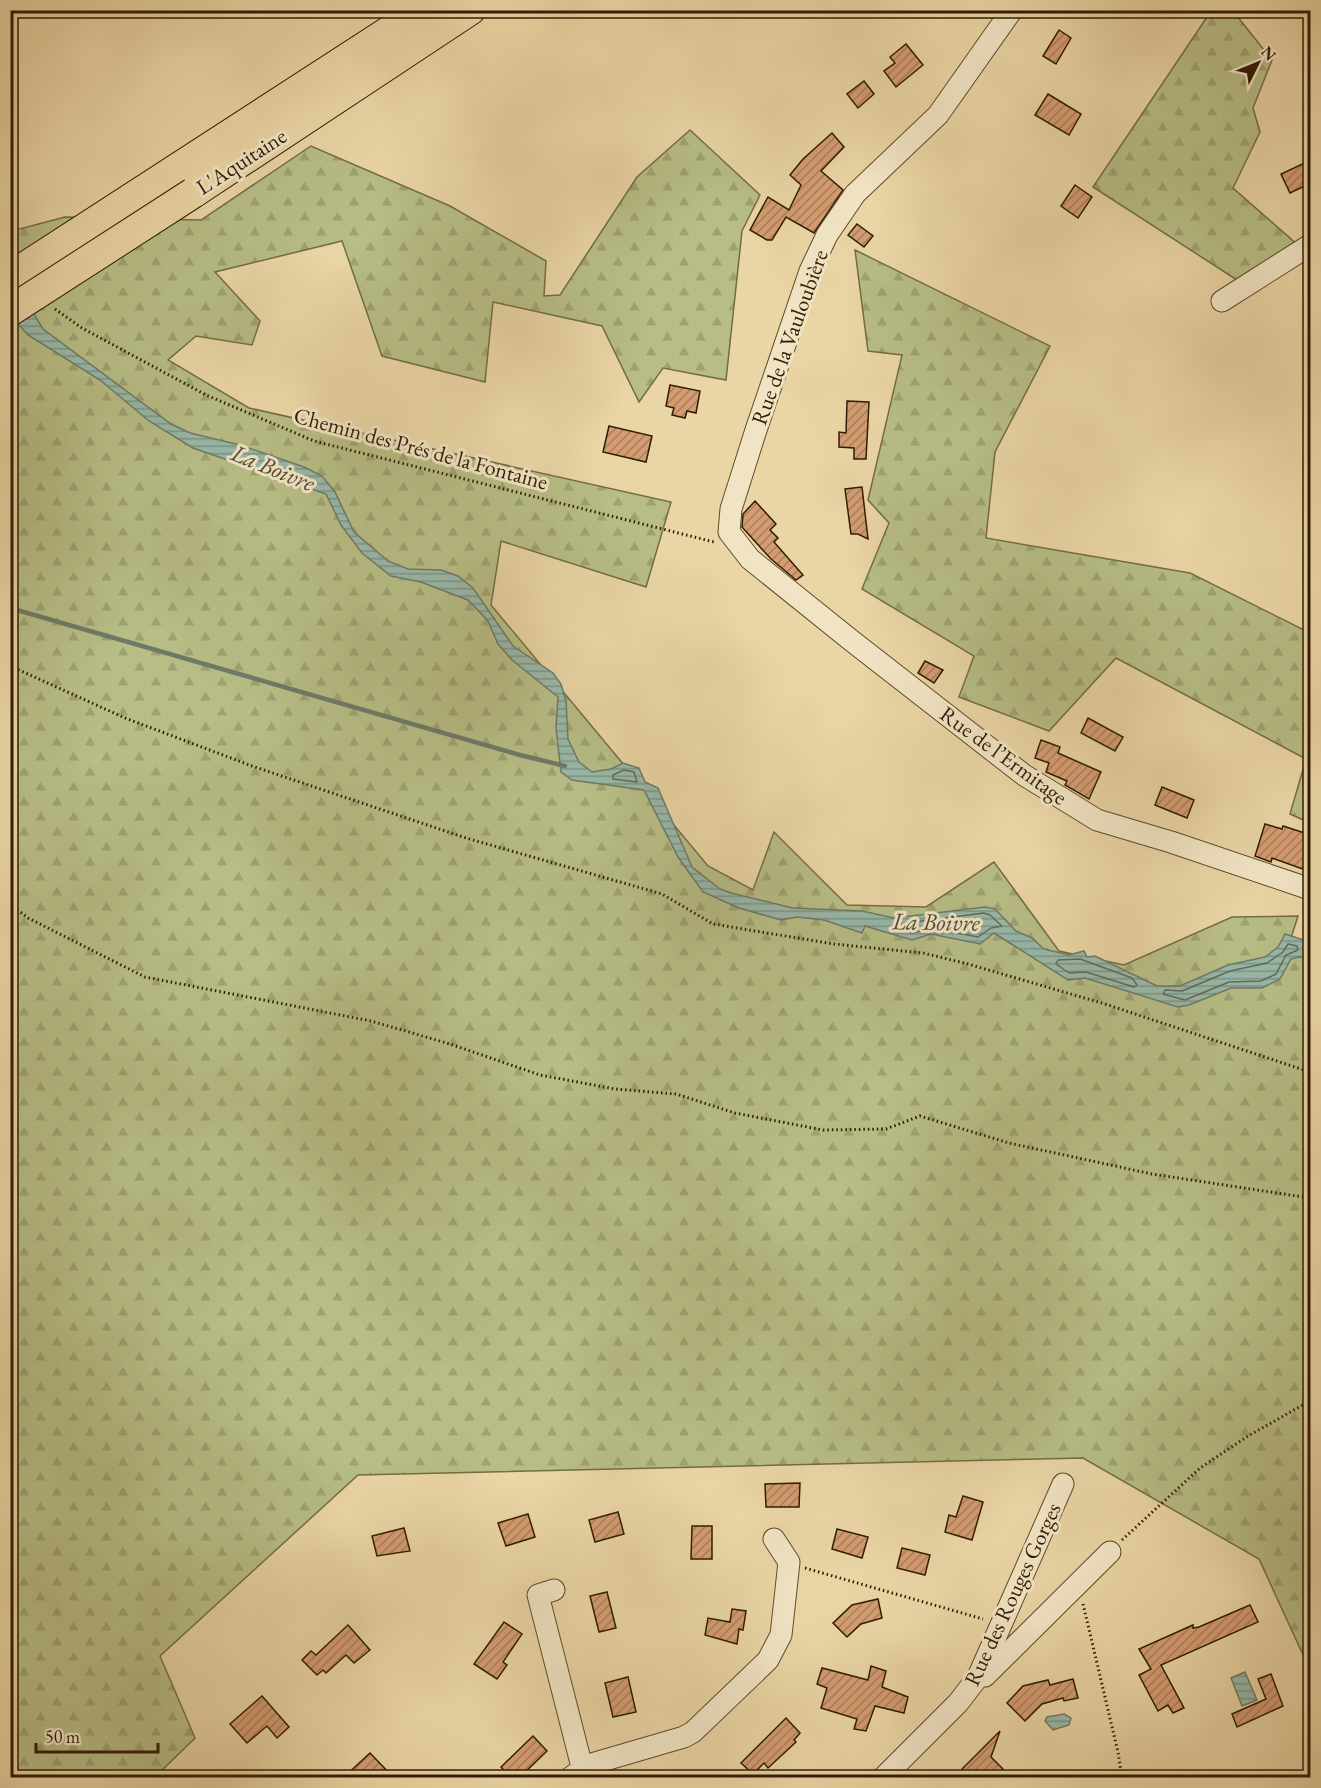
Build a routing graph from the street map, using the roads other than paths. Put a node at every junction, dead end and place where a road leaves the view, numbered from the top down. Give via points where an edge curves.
1 (422, 10) edge
2 (470, 10) edge
3 (1012, 10) edge
4 (183, 182) junction
5 (1311, 245) edge
6 (10, 277) edge
7 (1222, 301) dead end
8 (10, 311) edge
9 (738, 547) joint
10 (1311, 889) edge
11 (1063, 1484) dead end
12 (774, 1539) dead end
13 (1110, 1552) road end
14 (554, 1590) dead end
15 (958, 1703) junction
16 (576, 1772) edge
17 (884, 1778) edge

1 - 4 highway, L'Aquitaine
2 - 4 highway, L'Aquitaine
3 - 9 street, Rue de la Vauloubière via 938,116 855,194 827,235 806,282 731,509 729,532
4 - 6 highway, L'Aquitaine
4 - 8 highway, L'Aquitaine, bridge
5 - 7 street
9 - 10 street, Rue de l’Ermitage via 1024,775 1096,820
11 - 15 street, Rue des Rouges Gorges via 978,1677
12 - 16 street via 789,1562 781,1635 768,1660 705,1722 684,1737
13 - 15 street, Rue des Rouges Gorges
14 - 16 street via 538,1595
15 - 17 street, Rue des Rouges Gorges

